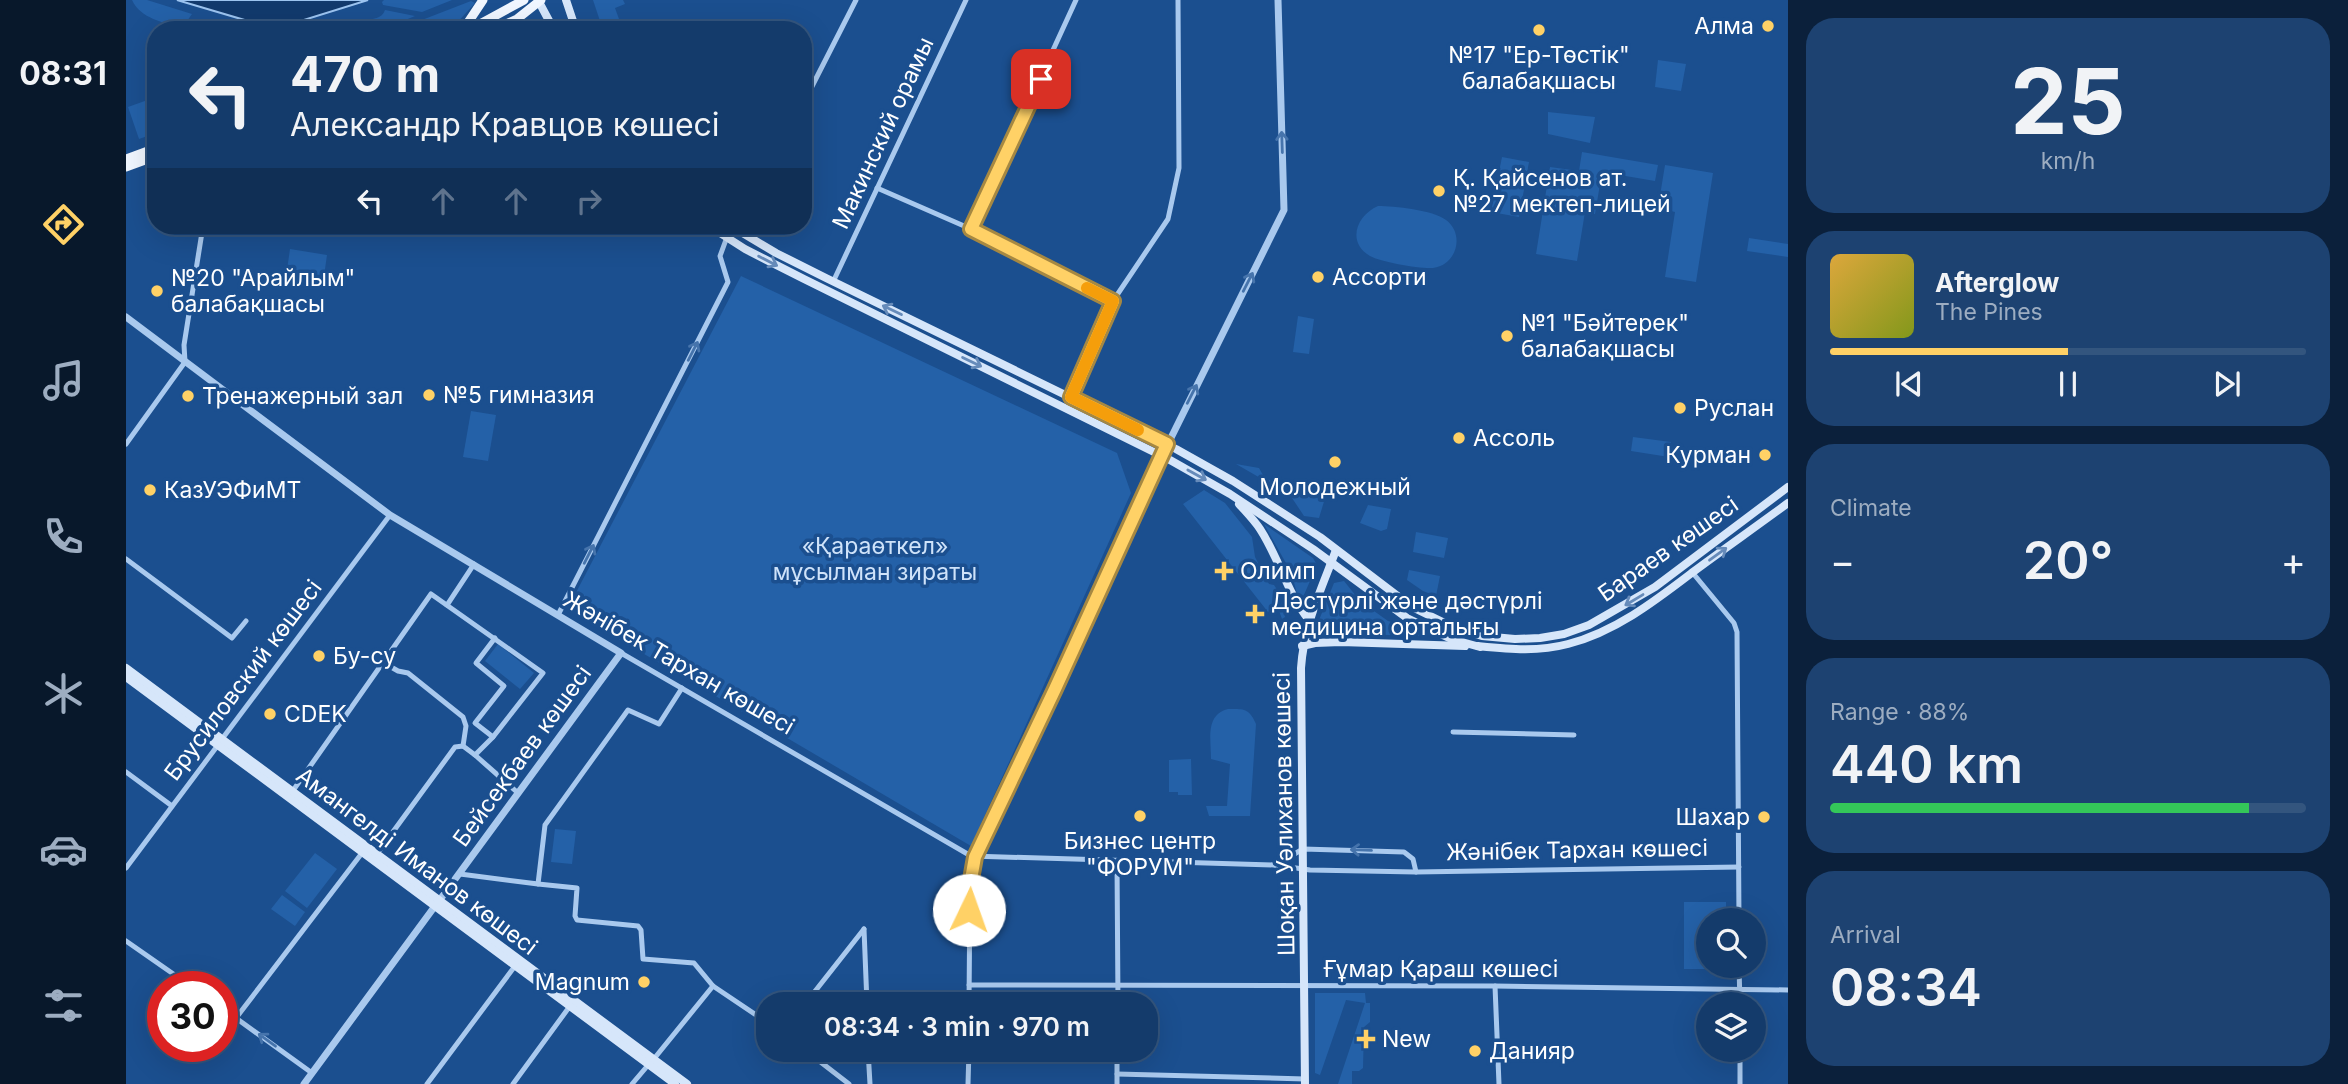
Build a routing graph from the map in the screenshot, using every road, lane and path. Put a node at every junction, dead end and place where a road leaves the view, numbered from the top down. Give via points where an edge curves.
1 (483, 0) edge
2 (524, 0) edge
3 (566, 0) edge
4 (856, 0) edge
5 (966, 0) edge
6 (1076, 0) edge
7 (1178, 0) edge
8 (1278, 0) edge
9 (540, 1) edge
10 (469, 21) edge
11 (486, 21) edge
12 (513, 21) edge
13 (550, 21) edge
14 (573, 21) edge
15 (812, 86) edge
16 (147, 151) edge
17 (126, 159) edge
18 (147, 159) edge
19 (126, 167) edge
20 (877, 188) junction
21 (971, 229) junction
22 (201, 235) edge
23 (724, 235) edge
24 (746, 235) edge
25 (727, 237) junction
26 (833, 282) junction
27 (1113, 301) junction
28 (126, 317) edge
29 (185, 362) junction
30 (1071, 397) junction
31 (126, 444) edge
32 (1167, 444) junction
33 (1161, 456) junction
34 (1788, 487) edge
35 (1230, 494) junction
36 (1788, 503) edge
37 (390, 515) junction
38 (1336, 550) junction
39 (126, 559) edge
40 (1331, 562) junction
41 (474, 564) junction
42 (1687, 564) junction
43 (1693, 572) junction
44 (1655, 587) junction
45 (1661, 596) junction
46 (447, 605) junction
47 (558, 615) junction
48 (1309, 620) junction
49 (246, 621) dead end
50 (495, 638) junction
51 (1302, 646) junction
52 (1480, 646) junction
53 (621, 653) junction
54 (384, 663) junction
55 (126, 668) edge
56 (126, 677) edge
57 (682, 688) junction
58 (1453, 732) dead end
59 (1574, 734) dead end
60 (493, 737) junction
61 (220, 742) junction
62 (463, 746) junction
63 (475, 755) junction
64 (126, 772) edge
65 (292, 792) junction
66 (518, 793) junction
67 (172, 806) junction
68 (1303, 849) junction
69 (362, 853) junction
70 (376, 855) junction
71 (975, 857) junction
72 (1117, 862) junction
73 (1275, 865) junction
74 (1739, 867) junction
75 (126, 868) edge
76 (1303, 870) junction
77 (1416, 872) junction
78 (460, 874) junction
79 (538, 884) junction
80 (437, 903) junction
81 (1739, 908) edge
82 (126, 941) edge
83 (515, 965) junction
84 (169, 971) edge
85 (1740, 978) edge
86 (969, 985) junction
87 (713, 986) junction
88 (1118, 986) junction
89 (1304, 986) junction
90 (1495, 986) junction
91 (1740, 989) junction
92 (1788, 990) edge
93 (815, 992) edge
94 (867, 992) edge
95 (969, 992) edge
96 (1118, 992) edge
97 (570, 1006) junction
98 (238, 1015) edge
99 (756, 1015) edge
100 (238, 1019) edge
101 (651, 1062) junction
102 (820, 1062) edge
103 (869, 1062) edge
104 (969, 1062) edge
105 (1117, 1062) edge
106 (1740, 1062) edge
107 (312, 1073) junction
108 (1117, 1074) junction
109 (1305, 1082) edge
110 (304, 1084) edge
111 (427, 1084) edge
112 (513, 1084) edge
113 (632, 1084) edge
114 (675, 1084) edge
115 (687, 1084) edge
116 (849, 1084) edge
117 (870, 1084) edge
118 (968, 1084) edge
119 (1117, 1084) edge
120 (1499, 1084) edge
121 (1740, 1084) edge

1 - 10 main road
2 - 11 main road
3 - 14 main road
4 - 15 street
5 - 20 street, Макинский орамы
6 - 21 street
7 - 27 street via 1179,168 1168,219
32 -> 8 street via 1284,210
9 - 12 main road
9 - 13 main road
16 - 17 main road
18 - 19 main road
20 - 21 street
20 - 26 street, Макинский орамы
21 - 27 street
22 - 29 street
23 - 25 main road
24 - 26 main road, Бараев көшесі
25 -> 33 main road
47 -> 25 street via 729,282 720,256
30 -> 26 main road, Бараев көшесі
27 - 30 street
28 - 29 street, Жәнібек Тархан көшесі
29 - 31 street
29 - 37 street, Жәнібек Тархан көшесі
30 - 32 main road, Бараев көшесі
32 - 33 street
32 - 38 main road, Бараев көшесі via 1233,481
33 -> 35 main road
33 - 71 street
34 - 42 main road, Бараев көшесі
35 - 40 main road
35 - 48 main road via 1260,528 1298,607
43 -> 36 main road, Бараев көшесі
37 - 41 street, Жәнібек Тархан көшесі
37 - 61 street, Брусиловский көшесі
38 - 40 main road, Шоқан Уәлиханов көшесі
44 -> 38 main road, Бараев көшесі via 1575,631 1540,638 1482,636 1412,607
39 - 49 street via 232,638
40 - 48 main road, Шоқан Уәлиханов көшесі
40 - 52 main road via 1407,618 1451,639
41 - 46 street
41 - 47 street, Жәнібек Тархан көшесі
42 - 43 street
42 - 44 main road, Бараев көшесі
43 - 45 main road, Бараев көшесі
43 - 74 street via 1737,632
44 - 45 street
45 - 52 main road, Бараев көшесі via 1608,629 1566,645 1527,650
46 - 50 street
46 - 54 street via 431,594
47 - 53 street, Жәнібек Тархан көшесі
48 - 51 main road, Шоқан Уәлиханов көшесі
50 - 60 street via 476,663 504,685 475,723
50 - 60 street via 543,673
51 - 52 main road via 1341,642
51 - 68 main road, Шоқан Уәлиханов көшесі
53 - 57 street, Жәнібек Тархан көшесі
53 - 66 street, Бейсекбаев көшесі
54 - 62 street via 408,673 463,717
54 - 65 street
55 - 61 main road, Амангелді Иманов көшесі
56 - 61 main road, Амангелді Иманов көшесі
57 - 71 street, Жәнібек Тархан көшесі
57 - 79 street via 659,724 628,710 545,825
58 - 59 street
60 - 63 street
61 - 65 main road, Амангелді Иманов көшесі
61 - 67 street, Брусиловский көшесі
61 - 69 main road, Амангелді Иманов көшесі
62 - 63 street
62 - 70 street via 455,747
63 - 66 street
64 - 67 street
65 - 70 main road, Амангелді Иманов көшесі
66 - 78 street, Бейсекбаев көшесі
67 - 75 street, Брусиловский көшесі
68 - 73 street
68 - 76 main road, Шоқан Уәлиханов көшесі
77 -> 68 street, Жәнібек Тархан көшесі via 1413,859 1404,852
69 - 80 main road, Амангелді Иманов көшесі
69 - 98 street
70 - 80 main road, Амангелді Иманов көшесі
71 - 72 street, Жәнібек Тархан көшесі
71 - 86 street via 970,885
72 - 73 street, Жәнібек Тархан көшесі
72 - 88 street
73 - 76 street, Жәнібек Тархан көшесі
74 - 77 street, Жәнібек Тархан көшесі
74 - 81 street
76 - 77 street, Жәнібек Тархан көшесі
76 - 89 main road, Шоқан Уәлиханов көшесі
78 - 79 street
78 - 80 street, Бейсекбаев көшесі
79 - 87 street via 577,888 577,920 638,926 643,959 694,963
80 - 83 main road, Амангелді Иманов көшесі
80 - 101 main road, Амангелді Иманов көшесі
80 - 107 street, Бейсекбаев көшесі
82 - 84 street
83 - 97 main road, Амангелді Иманов көшесі
83 - 111 street
85 - 91 street
86 - 88 street, Ғұмар Қараш көшесі
86 - 95 street
87 - 99 street
87 - 101 street
88 - 89 street, Ғұмар Қараш көшесі
88 - 96 street
89 - 90 street, Ғұмар Қараш көшесі
89 - 109 main road, Шоқан Уәлиханов көшесі
90 - 91 street, Ғұмар Қараш көшесі
90 - 120 street
91 - 92 street, Ғұмар Қараш көшесі
93 - 94 street via 864,929
97 - 101 main road, Амангелді Иманов көшесі
97 - 112 street
107 -> 100 street
101 - 113 street
101 - 114 main road, Амангелді Иманов көшесі
101 - 115 main road, Амангелді Иманов көшесі
102 - 116 street
103 - 117 street
104 - 118 street
105 - 108 street
106 - 121 street
107 - 110 street, Бейсекбаев көшесі
108 - 109 street
108 - 119 street

